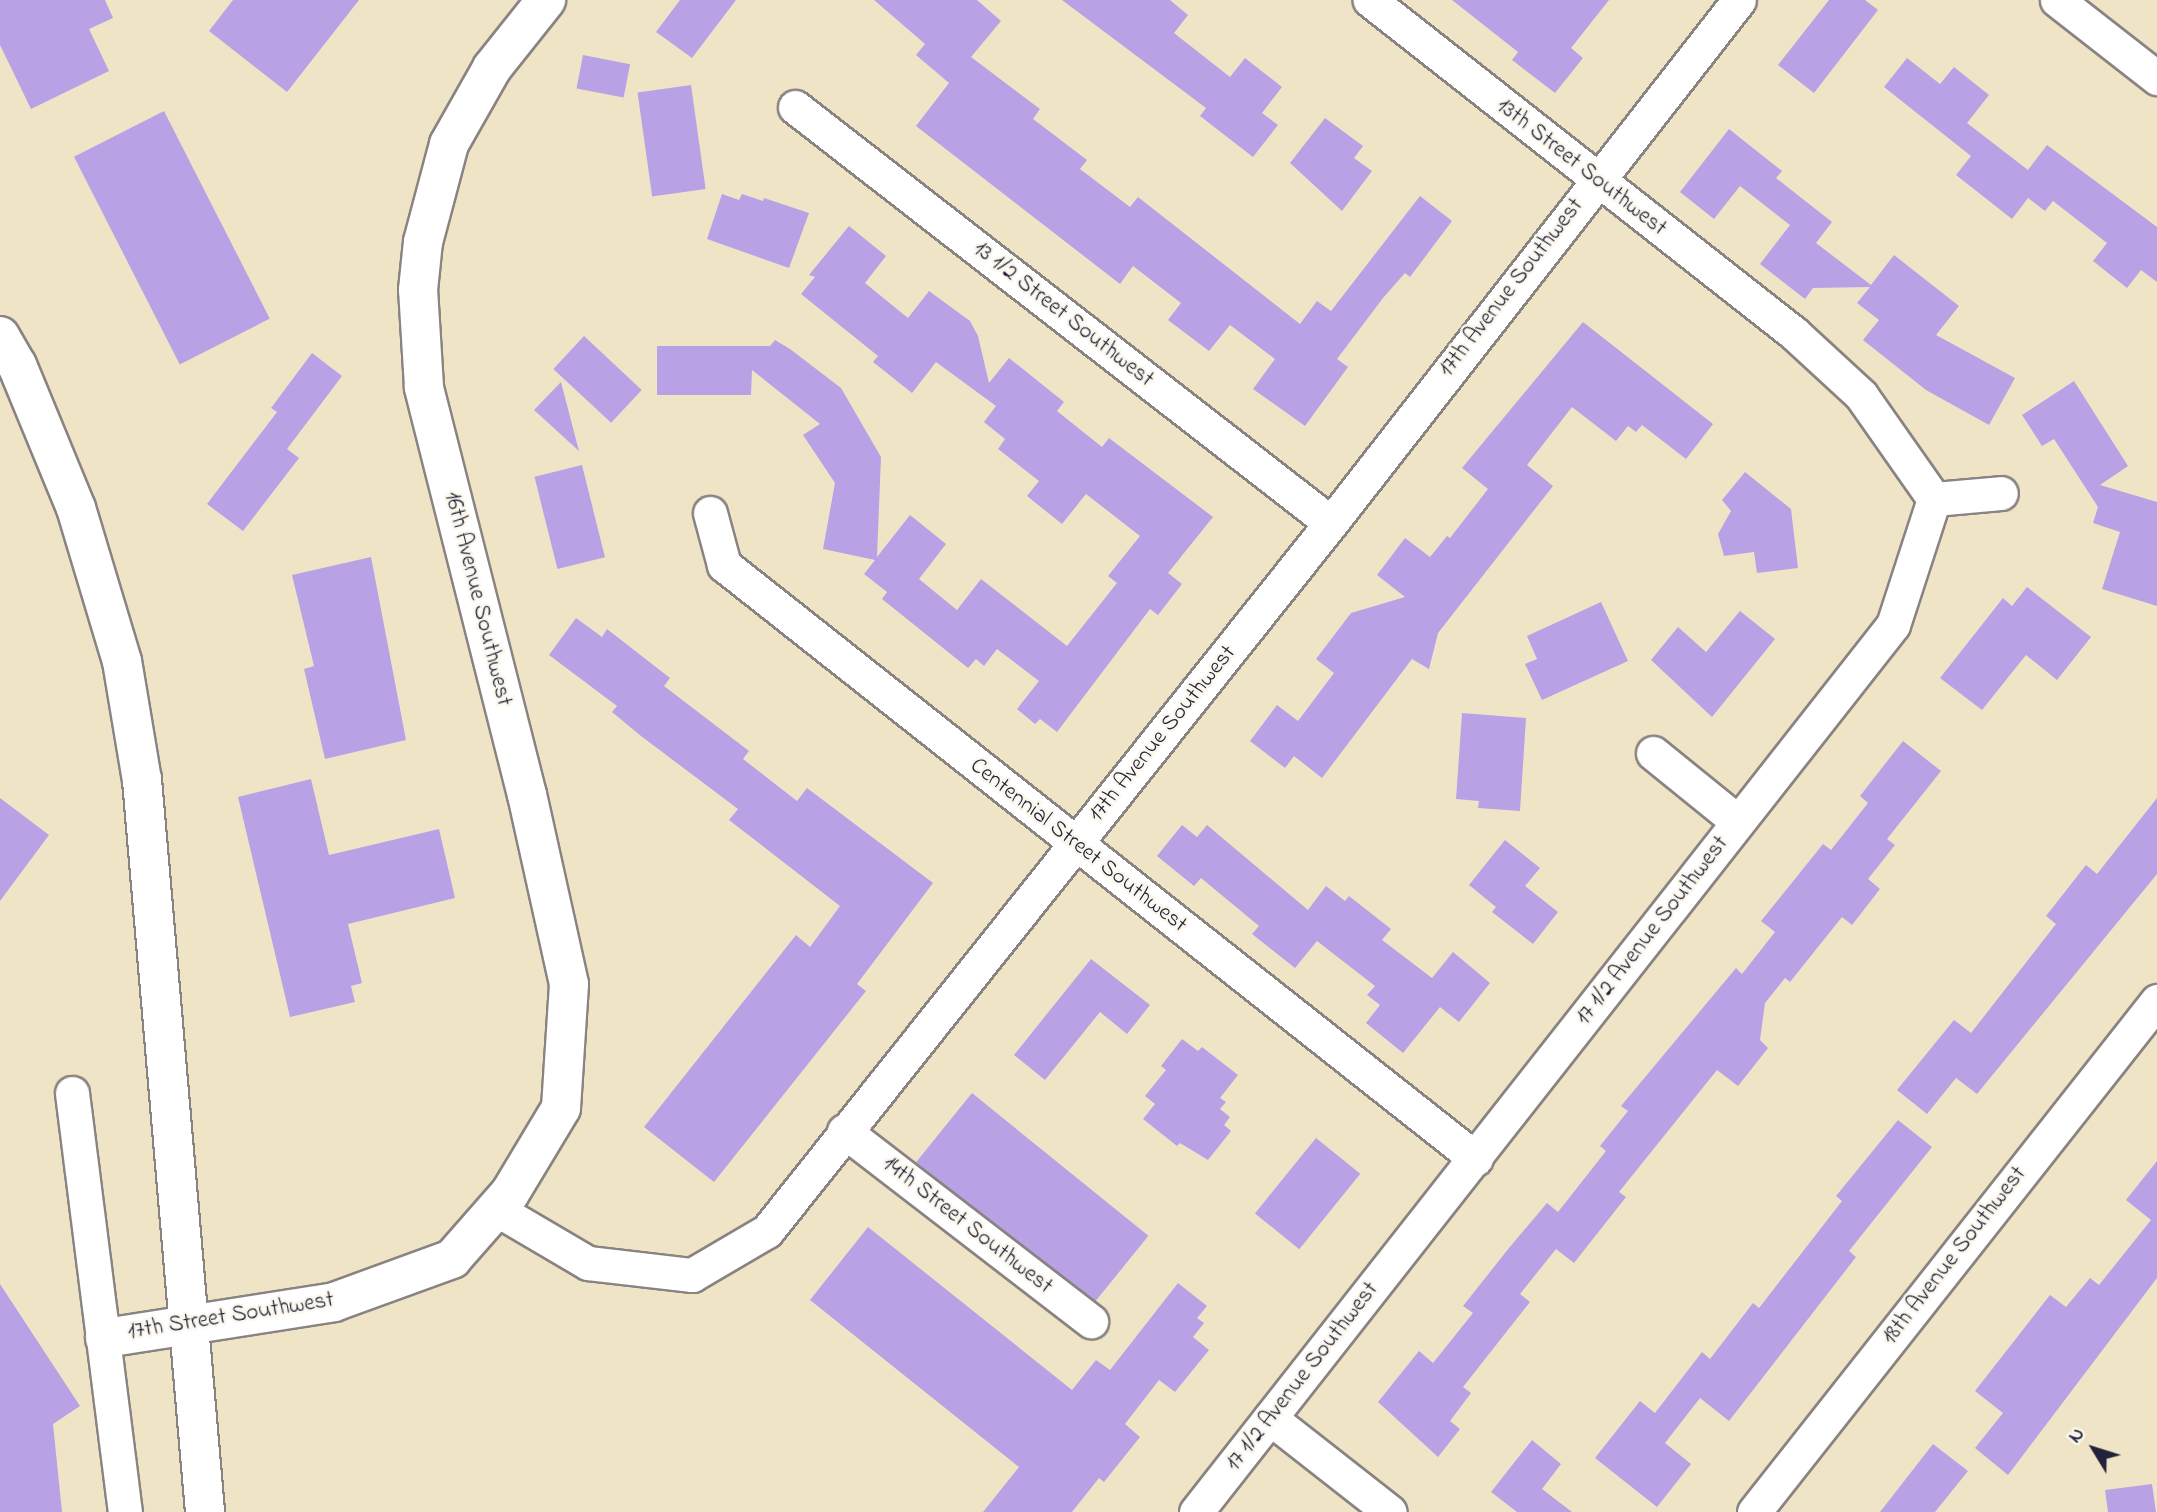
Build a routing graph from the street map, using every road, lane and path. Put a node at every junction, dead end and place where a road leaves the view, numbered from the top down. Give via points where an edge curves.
1 (546, 0) edge
2 (1370, 0) edge
3 (1739, 0) edge
4 (2057, 0) edge
5 (2157, 78) edge
6 (795, 107) dead end
7 (1595, 181) junction
8 (0, 336) edge
9 (2001, 493) dead end
10 (1934, 499) junction
11 (710, 513) dead end
12 (1331, 523) junction
13 (1653, 752) dead end
14 (1737, 821) junction
15 (1077, 842) junction
16 (2157, 1001) edge
17 (72, 1093) dead end
18 (844, 1131) junction
19 (1476, 1158) junction
20 (496, 1209) junction
21 (1091, 1321) dead end
22 (191, 1324) junction
23 (105, 1338) junction
24 (1270, 1418) junction
25 (125, 1512) edge
26 (205, 1512) edge
27 (1196, 1512) edge
28 (1390, 1512) edge
29 (1754, 1512) edge

1 - 20 street, 16th Avenue Southwest via 492,68 449,144 423,242 418,290 424,387 527,795 569,984 561,1108
2 - 7 street, 13th Street Southwest
3 - 7 street, 17th Avenue Southwest
4 - 5 street
6 - 12 street, 13 1/2 Street Southwest
7 - 10 street, 13th Street Southwest via 1795,334 1861,395
7 - 12 street, 17th Avenue Southwest
8 - 22 street via 17,365 75,508 122,661 142,780
9 - 10 street
10 - 14 street, 17 1/2 Avenue Southwest via 1893,625
11 - 15 street, Centennial Street Southwest via 724,565
12 - 15 street, 17th Avenue Southwest
13 - 14 street
14 - 19 street, 17 1/2 Avenue Southwest
15 - 18 street, 17th Avenue Southwest
15 - 19 street, Centennial Street Southwest
16 - 29 street, 18th Avenue Southwest
17 - 23 street
18 - 20 street, 17th Avenue Southwest via 767,1231 692,1275 588,1263
18 - 21 street, 14th Street Southwest
19 - 24 street, 17 1/2 Avenue Southwest
20 - 22 street, 17th Street Southwest via 452,1259 334,1302
22 - 23 street, 17th Street Southwest
22 - 26 street
23 - 25 street
24 - 27 street, 17 1/2 Avenue Southwest
24 - 28 street

